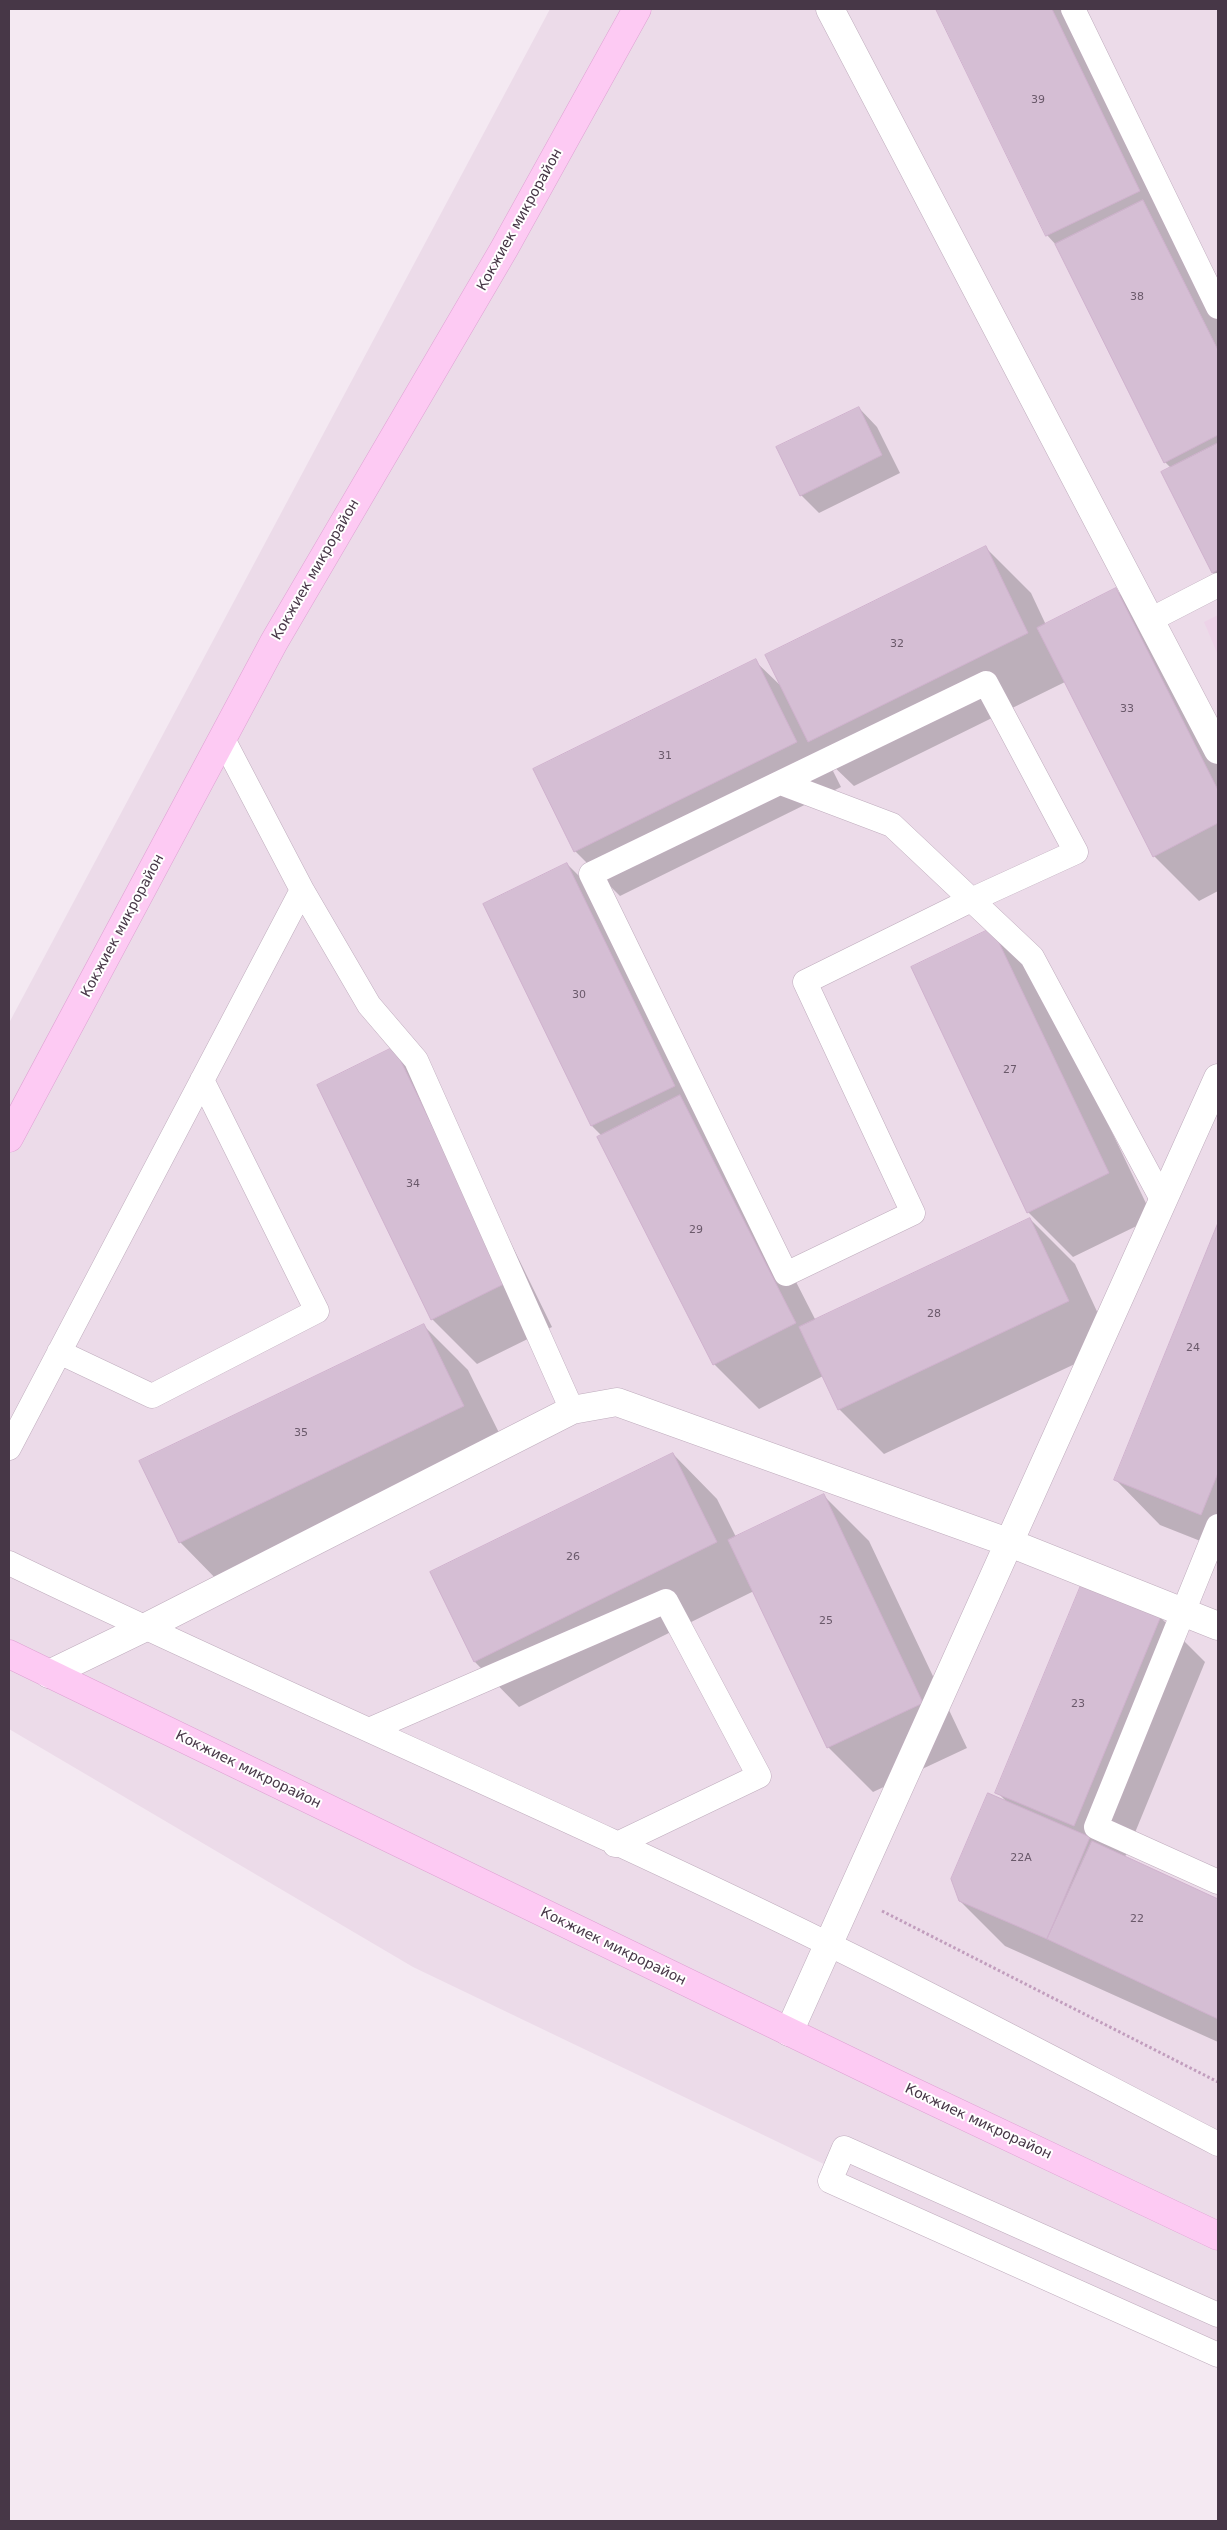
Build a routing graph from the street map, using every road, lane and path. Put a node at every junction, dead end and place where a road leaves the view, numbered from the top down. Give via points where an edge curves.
1 (637, 9) edge
2 (830, 9) edge
3 (1073, 9) edge
4 (1218, 307) edge
5 (1218, 586) edge
6 (1152, 619) junction
7 (223, 739) junction
8 (1218, 750) edge
9 (781, 783) junction
10 (302, 890) junction
11 (971, 900) junction
12 (1218, 1078) edge
13 (202, 1080) junction
14 (9, 1138) edge
15 (1163, 1201) junction
16 (59, 1352) junction
17 (572, 1410) junction
18 (9, 1448) edge
19 (1218, 1526) edge
20 (1010, 1543) junction
21 (9, 1563) edge
22 (1184, 1613) junction
23 (1218, 1626) edge
24 (144, 1628) junction
25 (9, 1654) edge
26 (49, 1674) junction
27 (369, 1730) junction
28 (615, 1845) junction
29 (1218, 1882) edge
30 (850, 1895) junction
31 (828, 1944) junction
32 (789, 2032) junction
33 (1218, 2082) edge
34 (1218, 2144) edge
35 (1218, 2236) edge
36 (1218, 2315) edge
37 (1218, 2355) edge

1 - 7 street, Кокжиек микрорайон via 504,249 274,642
2 - 6 street
3 - 4 lane
5 - 6 lane
6 - 8 street
7 - 10 lane
7 - 14 street, Кокжиек микрорайон
9 - 11 lane via 892,825
9 - 11 lane via 986,683 1076,852
9 - 11 lane via 591,874 786,1274 913,1213 805,982
10 - 13 lane
10 - 17 lane via 369,1005 416,1060
11 - 15 lane via 1032,957
12 - 15 street
13 - 16 lane
13 - 16 lane via 317,1311 152,1396
15 - 20 street
16 - 18 lane
17 - 20 street via 617,1402
17 - 24 street
19 - 22 lane
20 - 22 street
20 - 30 street
21 - 24 lane
22 - 23 street
22 - 29 lane via 1096,1827
24 - 26 street
24 - 27 lane
25 - 26 street, Кокжиек микрорайон
26 - 32 street, Кокжиек микрорайон
27 - 28 lane
27 - 28 lane via 666,1601 759,1776
28 - 31 lane
30 - 31 street
30 - 33 path
31 - 32 street
31 - 34 lane
32 - 35 street, Кокжиек микрорайон
36 - 37 lane via 844,2148 830,2181

